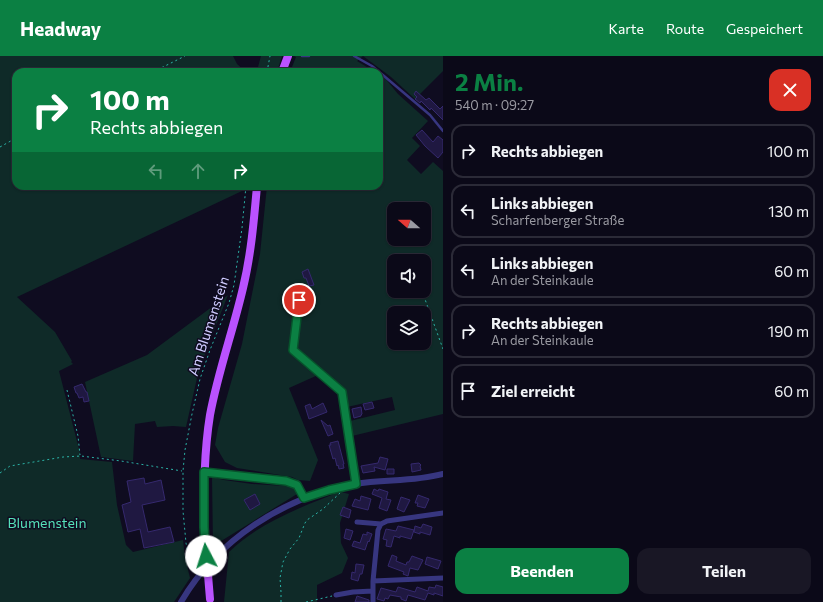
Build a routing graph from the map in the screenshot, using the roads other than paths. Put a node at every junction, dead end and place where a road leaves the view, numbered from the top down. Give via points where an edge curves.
1 (288, 56) edge
2 (302, 56) edge
3 (309, 56) edge
4 (354, 56) edge
5 (283, 68) edge
6 (374, 68) edge
7 (383, 75) edge
8 (443, 131) edge
9 (257, 190) edge
10 (299, 300) dead end
11 (204, 472) junction
12 (443, 474) edge
13 (356, 484) junction
14 (304, 498) junction
15 (443, 513) edge
16 (357, 522) dead end
17 (381, 524) junction
18 (443, 578) edge
19 (373, 581) junction
20 (373, 591) junction
21 (336, 595) road end
22 (210, 601) edge
23 (181, 602) edge
24 (373, 602) edge

1 - 5 main road
2 - 3 lane
4 - 6 lane
7 - 8 lane via 430,115
9 - 11 main road via 250,257 210,415
10 - 13 street via 293,350 342,392
11 - 14 main road via 286,481 297,485
11 - 22 main road, bridge via 204,527
12 - 13 street
13 - 14 street
14 - 23 street via 257,523 236,539 197,578
15 - 17 street
16 - 17 street
17 - 19 street via 378,530
18 - 19 street
19 - 20 street
20 - 21 street
20 - 24 street

